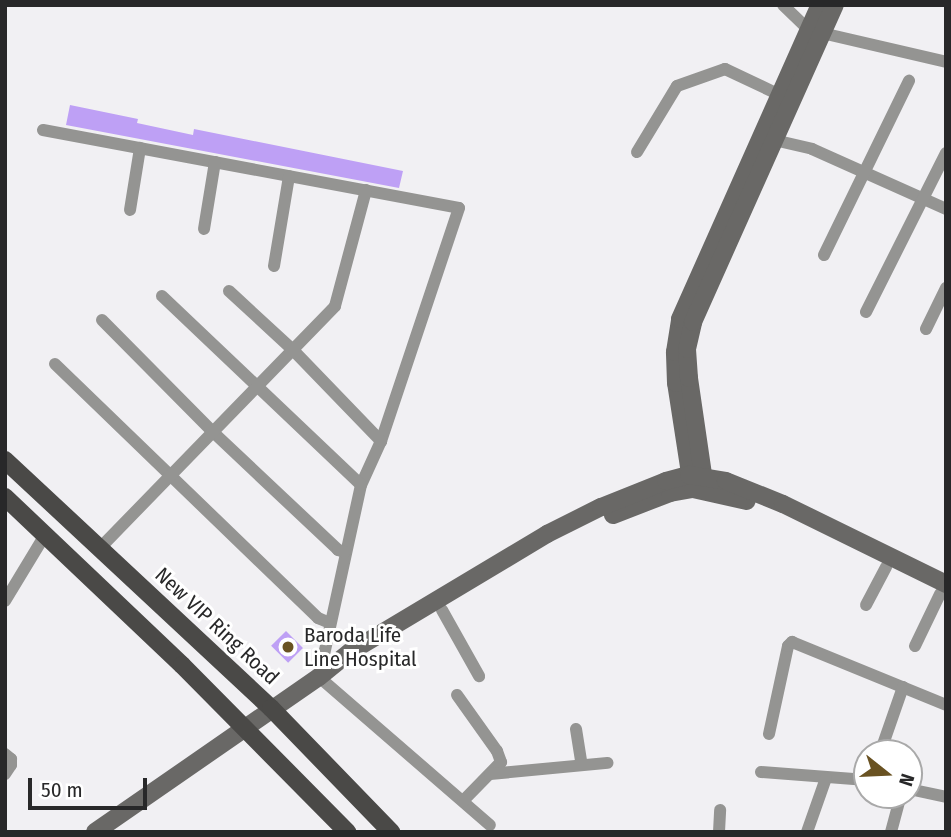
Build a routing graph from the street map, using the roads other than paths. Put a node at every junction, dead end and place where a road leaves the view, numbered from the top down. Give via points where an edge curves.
1 (783, 5) edge
2 (820, 5) edge
3 (835, 5) edge
4 (816, 32) junction
5 (946, 62) edge
6 (909, 81) dead end
7 (780, 95) junction
8 (43, 130) dead end
9 (774, 141) junction
10 (140, 148) junction
11 (638, 152) dead end
12 (946, 153) edge
13 (215, 162) junction
14 (864, 171) junction
15 (289, 176) junction
16 (366, 190) junction
17 (923, 197) junction
18 (130, 209) dead end
19 (946, 209) edge
20 (204, 229) dead end
21 (824, 255) dead end
22 (274, 265) dead end
23 (946, 288) edge
24 (229, 291) dead end
25 (162, 296) dead end
26 (866, 312) dead end
27 (102, 320) dead end
28 (926, 329) dead end
29 (293, 350) junction
30 (55, 364) dead end
31 (259, 385) junction
32 (213, 432) junction
33 (381, 441) junction
34 (5, 460) edge
35 (172, 474) junction
36 (698, 483) junction
37 (361, 485) junction
38 (5, 497) edge
39 (45, 535) junction
40 (100, 548) junction
41 (345, 552) junction
42 (886, 567) junction
43 (944, 592) edge
44 (5, 601) edge
45 (866, 605) dead end
46 (442, 610) junction
47 (330, 623) junction
48 (915, 646) dead end
49 (479, 676) dead end
50 (318, 677) junction
51 (903, 687) junction
52 (457, 695) dead end
53 (946, 705) edge
54 (271, 708) junction
55 (244, 728) junction
56 (576, 729) dead end
57 (769, 734) dead end
58 (885, 739) edge
59 (5, 754) edge
60 (607, 763) dead end
61 (582, 765) junction
62 (761, 772) dead end
63 (5, 774) edge
64 (490, 774) junction
65 (826, 778) junction
66 (853, 779) edge
67 (923, 792) edge
68 (946, 797) edge
69 (463, 800) junction
70 (897, 809) edge
71 (720, 810) dead end
72 (490, 825) dead end
73 (95, 832) edge
74 (346, 832) edge
75 (391, 832) edge
76 (719, 832) edge
77 (807, 832) edge
78 (891, 832) edge

1 - 4 street
2 - 4 street
3 - 4 street
4 - 5 street
4 - 7 street
4 - 9 street
6 - 14 street
7 - 11 street via 724,69 677,86
7 - 36 street via 680,320 676,383
8 - 10 street
9 - 14 street via 812,149
9 - 36 street via 693,322 687,349
10 - 13 street
10 - 18 street
12 - 17 street
13 - 15 street
13 - 20 street
14 - 17 street
14 - 21 street
15 - 16 street
15 - 22 street
16 - 29 street via 335,306
16 - 33 street via 459,208
17 - 19 street
17 - 26 street
23 - 28 street
24 - 29 street
25 - 31 street
27 - 32 street
29 - 31 street
29 - 33 street
30 - 35 street
31 - 32 street
31 - 37 street
32 - 35 street
32 - 41 street
33 - 37 street
34 - 40 main road, New VIP Ring Road
35 - 40 street
35 - 47 street via 318,618
36 - 42 street via 778,513
36 - 43 street via 726,481 783,504
36 - 46 street via 554,543
36 - 50 street via 666,481 547,534 349,652
37 - 41 street
38 - 39 main road
39 - 44 street
39 - 55 main road
40 - 54 main road, New VIP Ring Road
41 - 47 street
42 - 43 street
42 - 45 street
43 - 48 street
46 - 49 street
46 - 50 street via 355,662
47 - 50 street
50 - 54 street
50 - 69 street
51 - 53 street
51 - 57 street via 792,642
51 - 58 street
52 - 64 street via 500,756 501,762
54 - 55 street
54 - 75 main road, New VIP Ring Road
55 - 73 street
55 - 74 main road
56 - 61 street
59 - 63 street via 11,759
60 - 61 street
61 - 64 street
62 - 65 street
64 - 69 street
65 - 66 street
65 - 77 street
67 - 68 street
69 - 72 street
70 - 78 street
71 - 76 street

